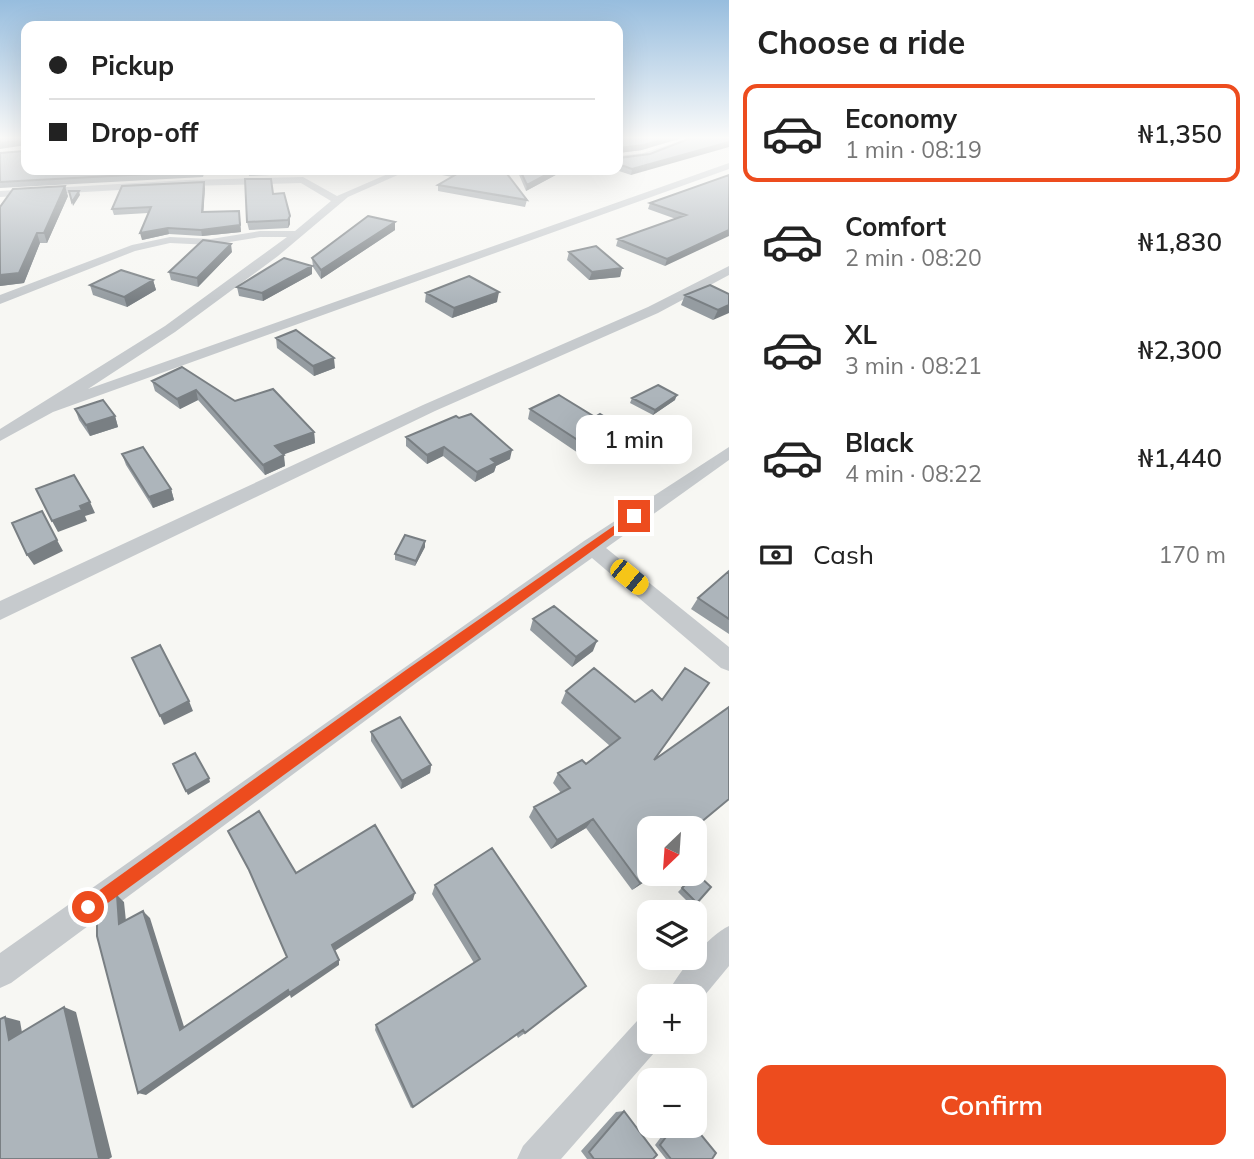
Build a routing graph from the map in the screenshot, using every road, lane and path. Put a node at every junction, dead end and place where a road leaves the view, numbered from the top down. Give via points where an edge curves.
1 (33, 192) edge
2 (323, 192) edge
3 (357, 192) edge
4 (656, 192) edge
5 (0, 194) edge
6 (338, 201) junction
7 (298, 234) junction
8 (729, 270) edge
9 (0, 300) edge
10 (47, 409) junction
11 (0, 436) edge
12 (729, 452) edge
13 (591, 546) junction
14 (0, 611) edge
15 (729, 661) edge
16 (729, 942) edge
17 (0, 972) edge
18 (693, 984) edge
19 (637, 1046) edge
20 (536, 1159) edge

1 - 5 street
2 - 6 street
3 - 6 street
4 - 10 street
6 - 7 street
7 - 9 street via 211,242 170,240 132,248
7 - 10 street via 170,329
8 - 14 street via 653,310 429,408
10 - 11 street
12 - 13 street
13 - 15 street
13 - 17 street
16 - 18 street
19 - 20 street

